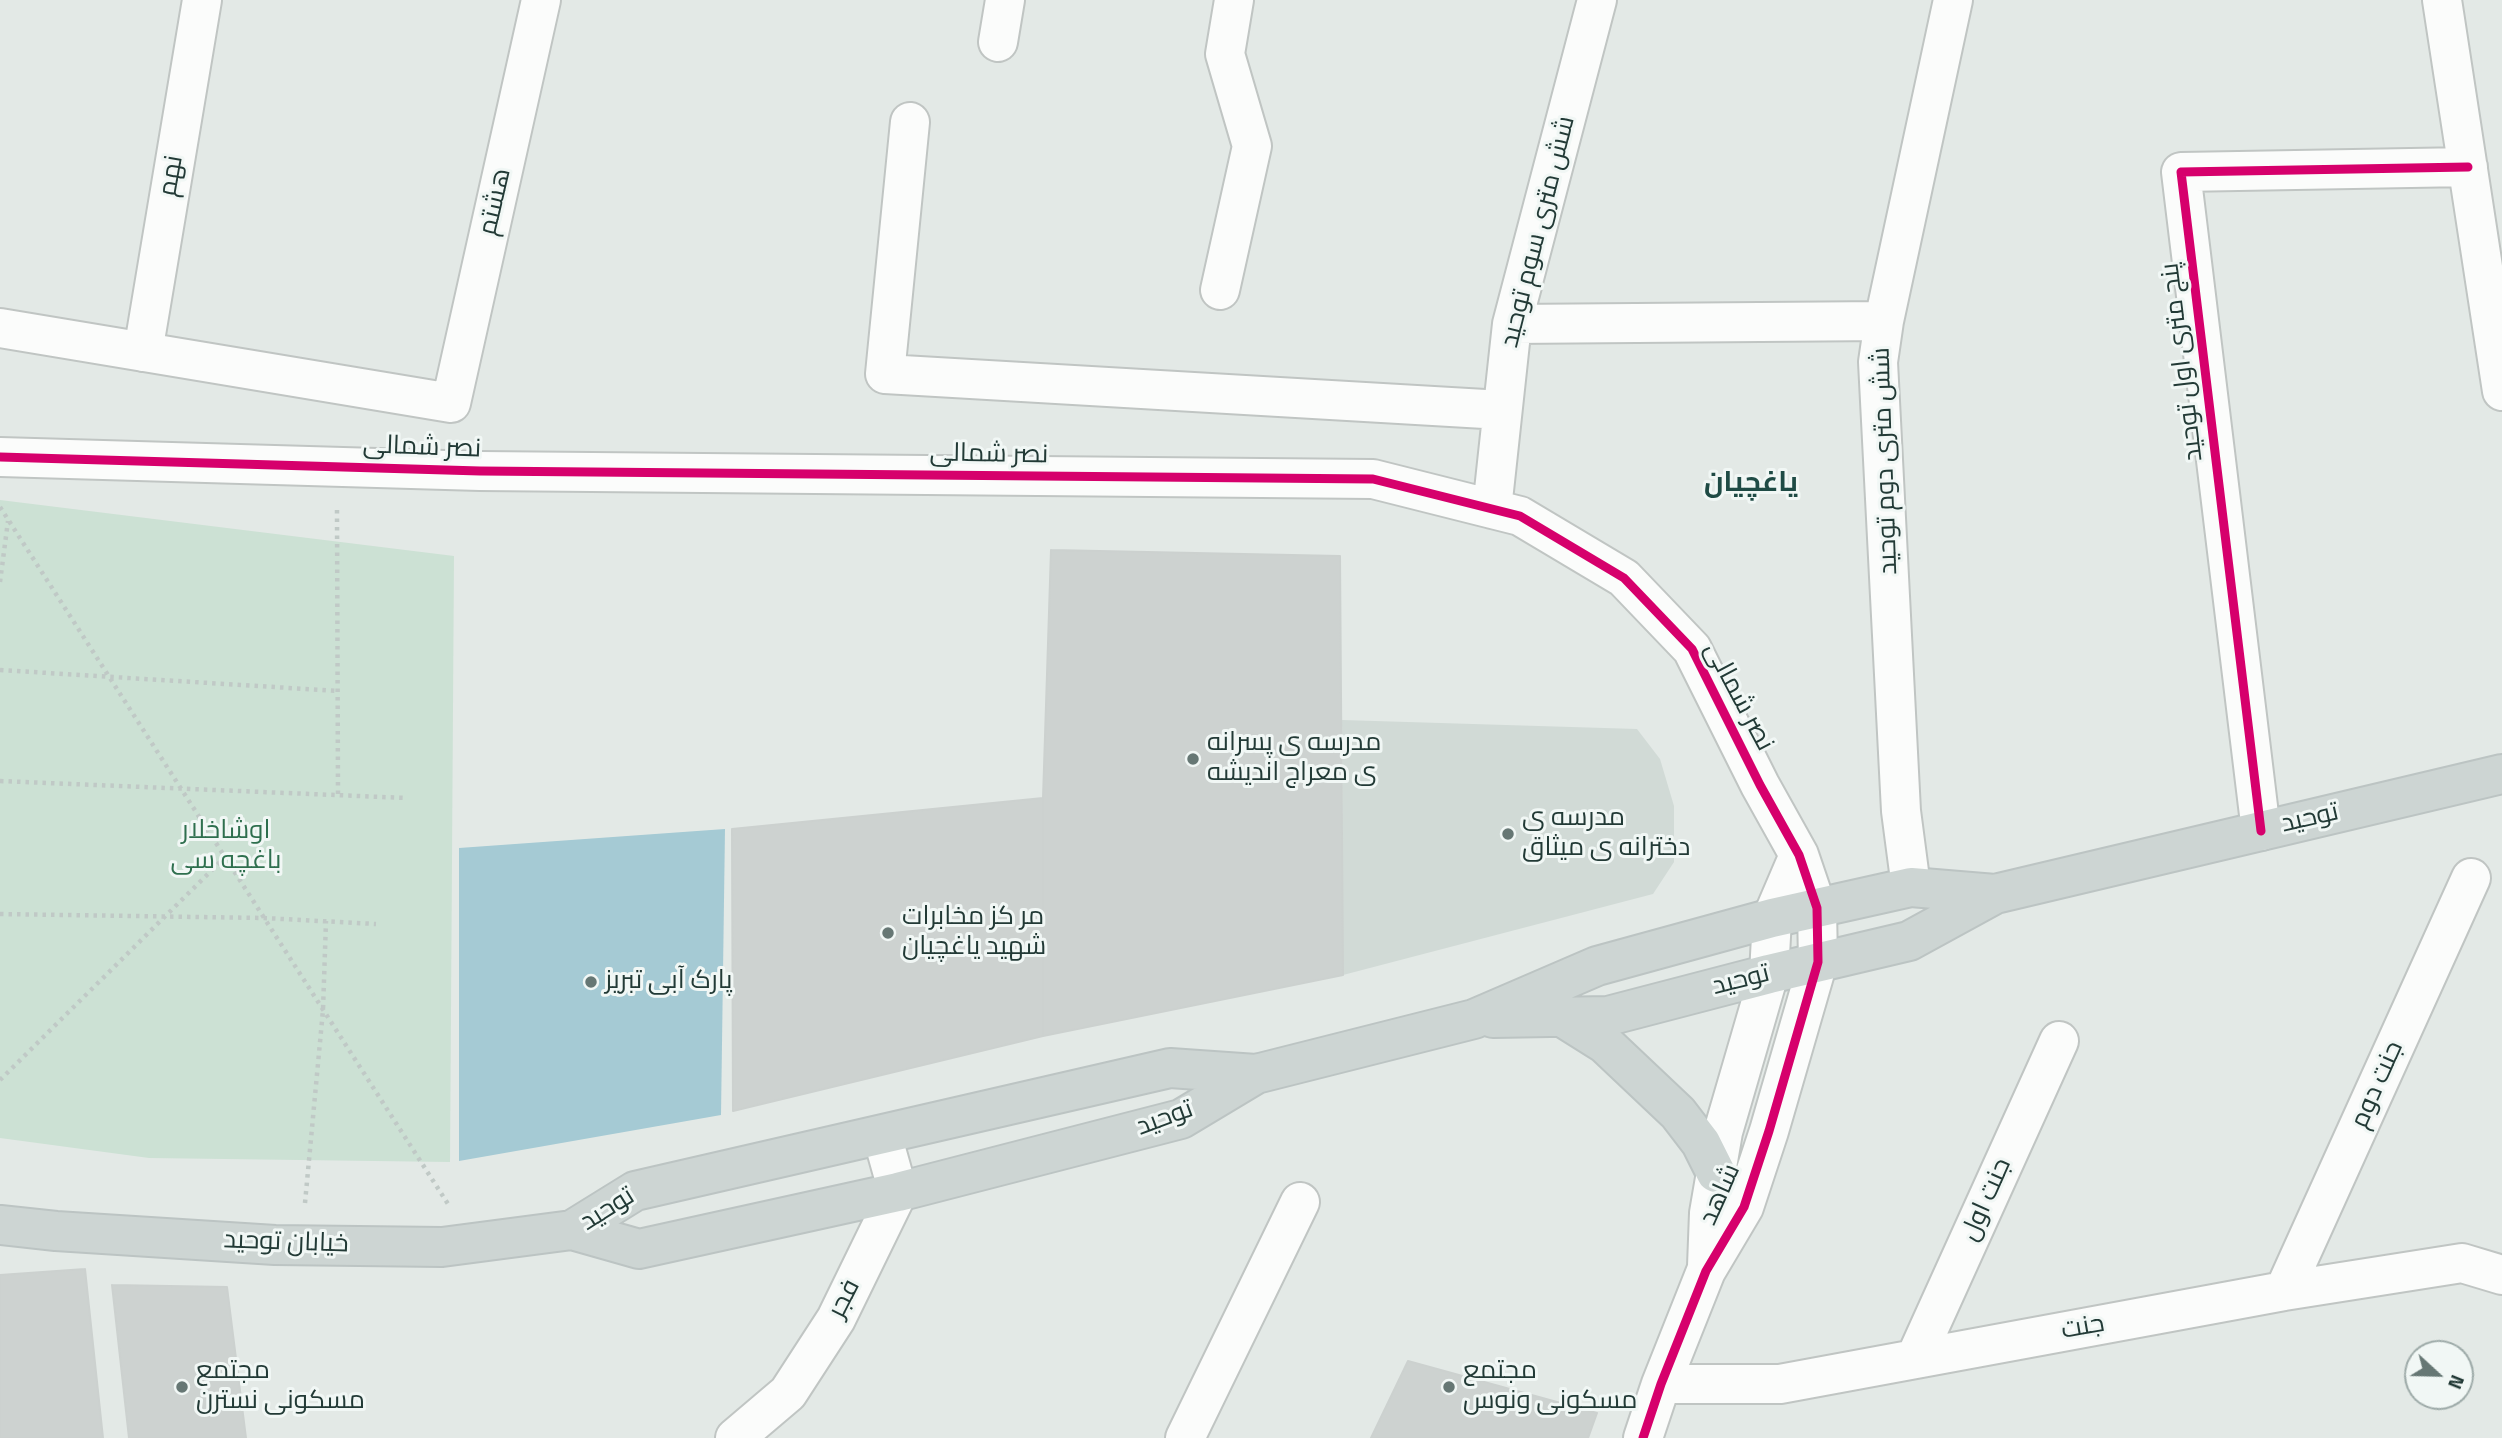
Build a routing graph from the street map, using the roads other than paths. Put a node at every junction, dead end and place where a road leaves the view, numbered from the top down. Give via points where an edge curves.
1 (202, 0) edge
2 (541, 0) edge
3 (1005, 0) edge
4 (1234, 0) edge
5 (1597, 0) edge
6 (1953, 0) edge
7 (2442, 0) edge
8 (998, 42) dead end
9 (910, 122) dead end
10 (2468, 167) junction
11 (1220, 290) dead end
12 (1884, 320) junction
13 (1512, 324) junction
14 (0, 328) edge
15 (143, 352) junction
16 (2502, 391) edge
17 (1502, 410) junction
18 (0, 457) edge
19 (1492, 509) junction
20 (2502, 774) edge
21 (2261, 831) junction
22 (1799, 855) junction
23 (2471, 878) dead end
24 (1911, 887) junction
25 (1995, 894) junction
26 (1817, 908) junction
27 (1772, 918) junction
28 (1818, 962) junction
29 (1769, 974) junction
30 (1562, 1017) junction
31 (1474, 1019) junction
32 (2059, 1041) dead end
33 (1256, 1074) junction
34 (882, 1135) junction
35 (1716, 1173) junction
36 (898, 1192) junction
37 (1300, 1202) dead end
38 (0, 1224) edge
39 (572, 1230) junction
40 (1706, 1271) junction
41 (2502, 1275) edge
42 (2284, 1292) junction
43 (1915, 1360) junction
44 (1661, 1384) junction
45 (735, 1438) edge
46 (1185, 1438) edge
47 (1643, 1438) edge

1 - 15 street, نهم
2 - 15 street, هشتم via 451,403
3 - 8 street
4 - 11 street via 1225,54 1252,146
5 - 13 street, شش متری سوم توحید
6 - 12 street, شش متری دوم توحید
7 - 10 street
9 - 17 street via 885,373
10 - 16 street
10 - 21 street, پنج متری اول توحید via 2181,172
12 - 13 street
12 - 24 street, شش متری دوم توحید via 1878,362 1901,811
13 - 17 street, شش متری سوم توحید
14 - 15 street
17 - 19 street, شش متری سوم توحید
18 - 19 street, نصر شمالی via 522,471 1373,479
19 - 22 street, نصر شمالی via 1520,516 1624,578 1692,649
20 - 21 main road, توحید
21 - 25 main road, توحید
22 - 26 street, نصر شمالی
22 - 27 street
23 - 42 street, جنت دوم
24 - 25 main road, توحید
24 - 26 main road, توحید
25 - 28 main road, توحید via 1909,941
26 - 27 main road, توحید
26 - 28 street, شاهد
27 - 29 street, شاهد
27 - 31 main road, توحید via 1597,966
28 - 29 main road, توحید
28 - 40 street, شاهد via 1744,1207
29 - 30 main road, توحید via 1608,1016
29 - 35 street, شاهد via 1723,1132
30 - 31 main road, توحید
30 - 35 main road via 1605,1044 1678,1113
31 - 33 main road, توحید
32 - 43 street, جنت اول
33 - 34 main road, توحید via 1170,1068
33 - 36 main road, توحید via 1181,1119
34 - 36 street
34 - 39 main road, توحید via 635,1191
35 - 40 street, شاهد
36 - 39 main road, توحید via 639,1249
36 - 45 street, فجر via 836,1319 788,1393
37 - 46 street
38 - 39 main road, خیابان توحید via 301,1245 442,1247
40 - 44 street, شاهد
41 - 42 street, جنت via 2462,1263
42 - 43 street, جنت
43 - 44 street, جنت via 1780,1384
44 - 47 street, شاهد

